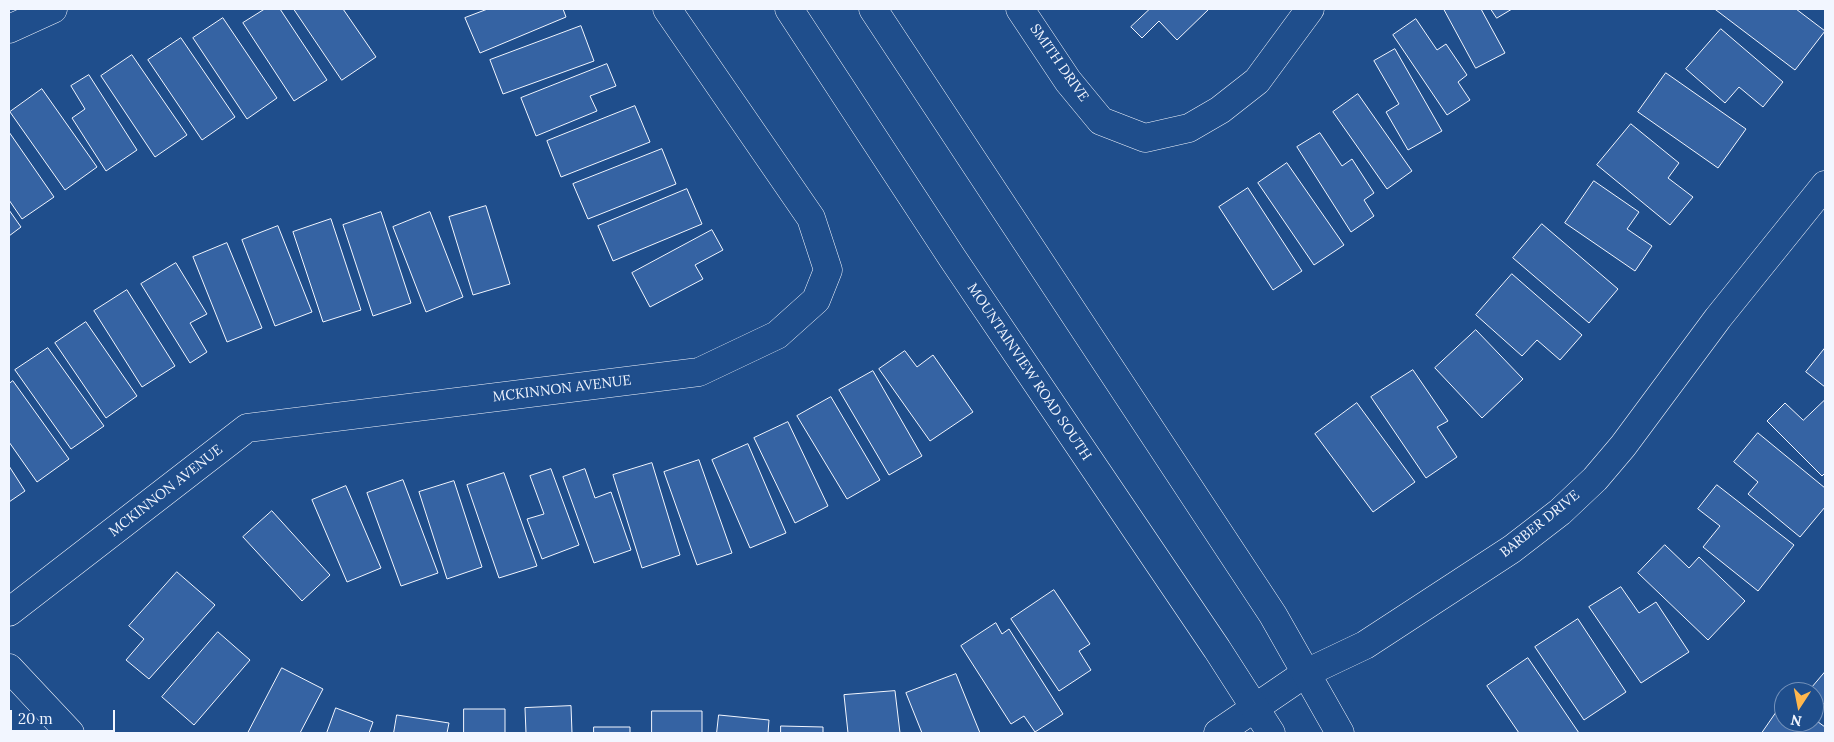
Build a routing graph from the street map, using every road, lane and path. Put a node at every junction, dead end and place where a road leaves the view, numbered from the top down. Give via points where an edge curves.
1 (53, 9) edge
2 (667, 9) edge
3 (789, 9) edge
4 (873, 9) edge
5 (1020, 9) edge
6 (1310, 9) edge
7 (9, 29) edge
8 (1820, 202) edge
9 (9, 612) edge
10 (9, 668) edge
11 (1306, 673) junction
12 (1255, 708) junction
13 (70, 733) edge
14 (1218, 733) edge
15 (1271, 733) edge
16 (1340, 733) edge

1 - 7 street
2 - 9 street, MCKINNON AVENUE via 812,218 828,270 816,300 777,335 699,372 247,428
3 - 12 street, MOUNTAINVIEW ROAD SOUTH via 953,260
4 - 11 street via 1273,615
5 - 6 street, SMITH DRIVE via 1068,81 1101,121 1144,138 1189,128 1220,110 1257,81
8 - 11 street, BARBER DRIVE via 1718,318 1623,446 1595,479 1560,512 1512,549 1365,645
10 - 13 street
11 - 12 street, BARBER DRIVE
11 - 16 street
12 - 14 street, BARBER DRIVE
12 - 15 street, MOUNTAINVIEW ROAD SOUTH

